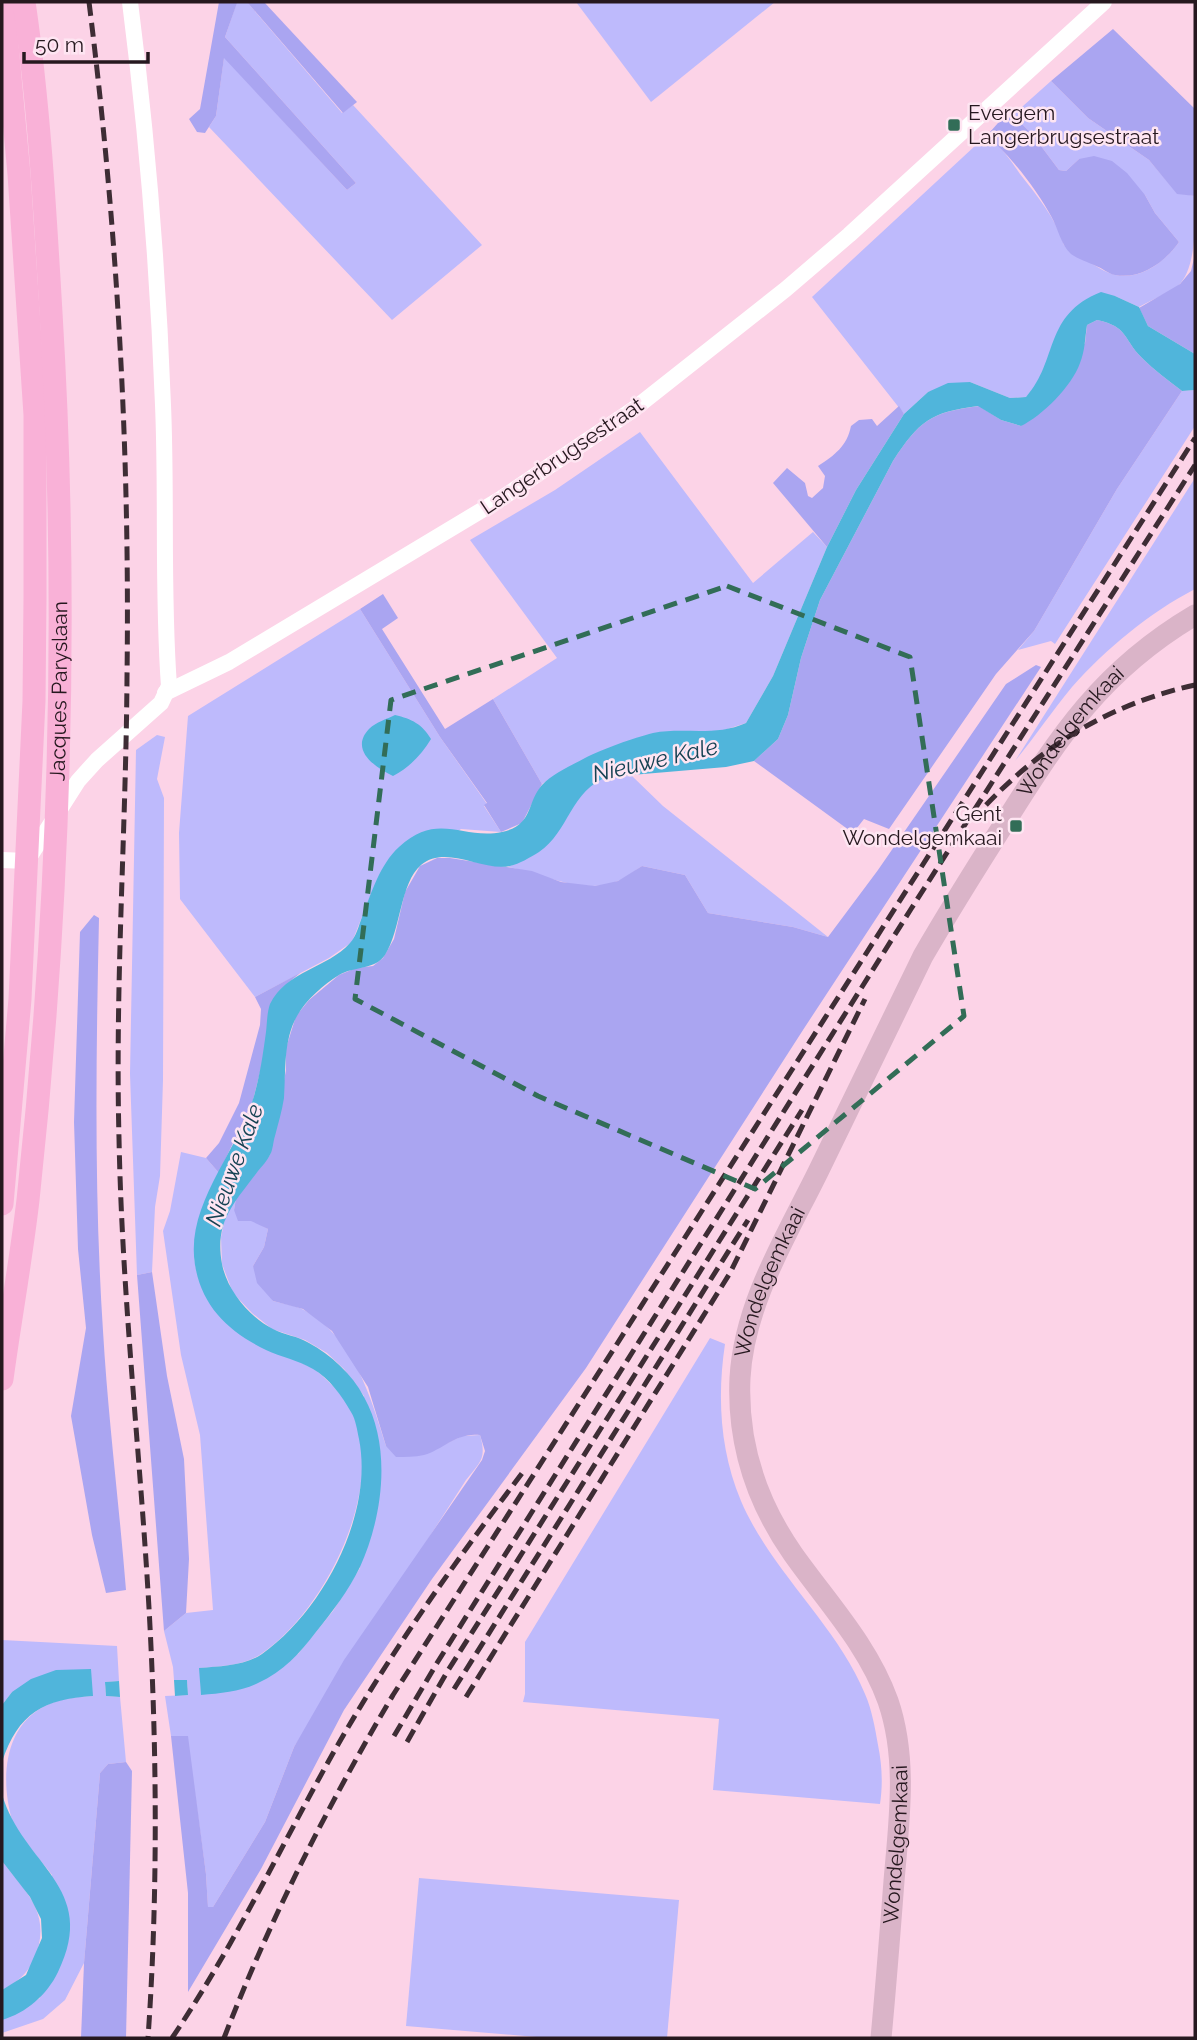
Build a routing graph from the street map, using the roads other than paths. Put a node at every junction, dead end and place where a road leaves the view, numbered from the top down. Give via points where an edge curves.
1 (3, 2) edge
2 (24, 2) edge
3 (130, 2) edge
4 (1104, 2) edge
5 (1195, 615) edge
6 (165, 693) junction
7 (58, 748) junction
8 (97, 760) junction
9 (57, 817) junction
10 (2, 860) edge
11 (27, 861) junction
12 (2, 1204) edge
13 (2, 1379) edge
14 (881, 2038) edge

1 - 11 highway, Jacques Paryslaan via 35,415 36,598
2 - 7 highway, Jacques Paryslaan via 45,212 57,413
3 - 6 street via 158,295 169,686
4 - 6 street, Langerbrugsestraat via 849,235 634,409 502,498 229,662
5 - 14 main road, Wondelgemkaai via 1149,645 1088,702 1035,775 950,910 923,956 771,1268 743,1348 739,1408 754,1480 775,1526 840,1615 877,1676 898,1746 901,1802
6 - 8 street, Langerbrugsestraat via 161,703
7 - 8 street via 74,765
7 - 9 highway, Jacques Paryslaan
8 - 9 street, Langerbrugsestraat
9 - 11 street, Langerbrugsestraat
9 - 13 highway, Jacques Paryslaan via 47,1002 30,1177
10 - 11 street
11 - 12 highway, Jacques Paryslaan

